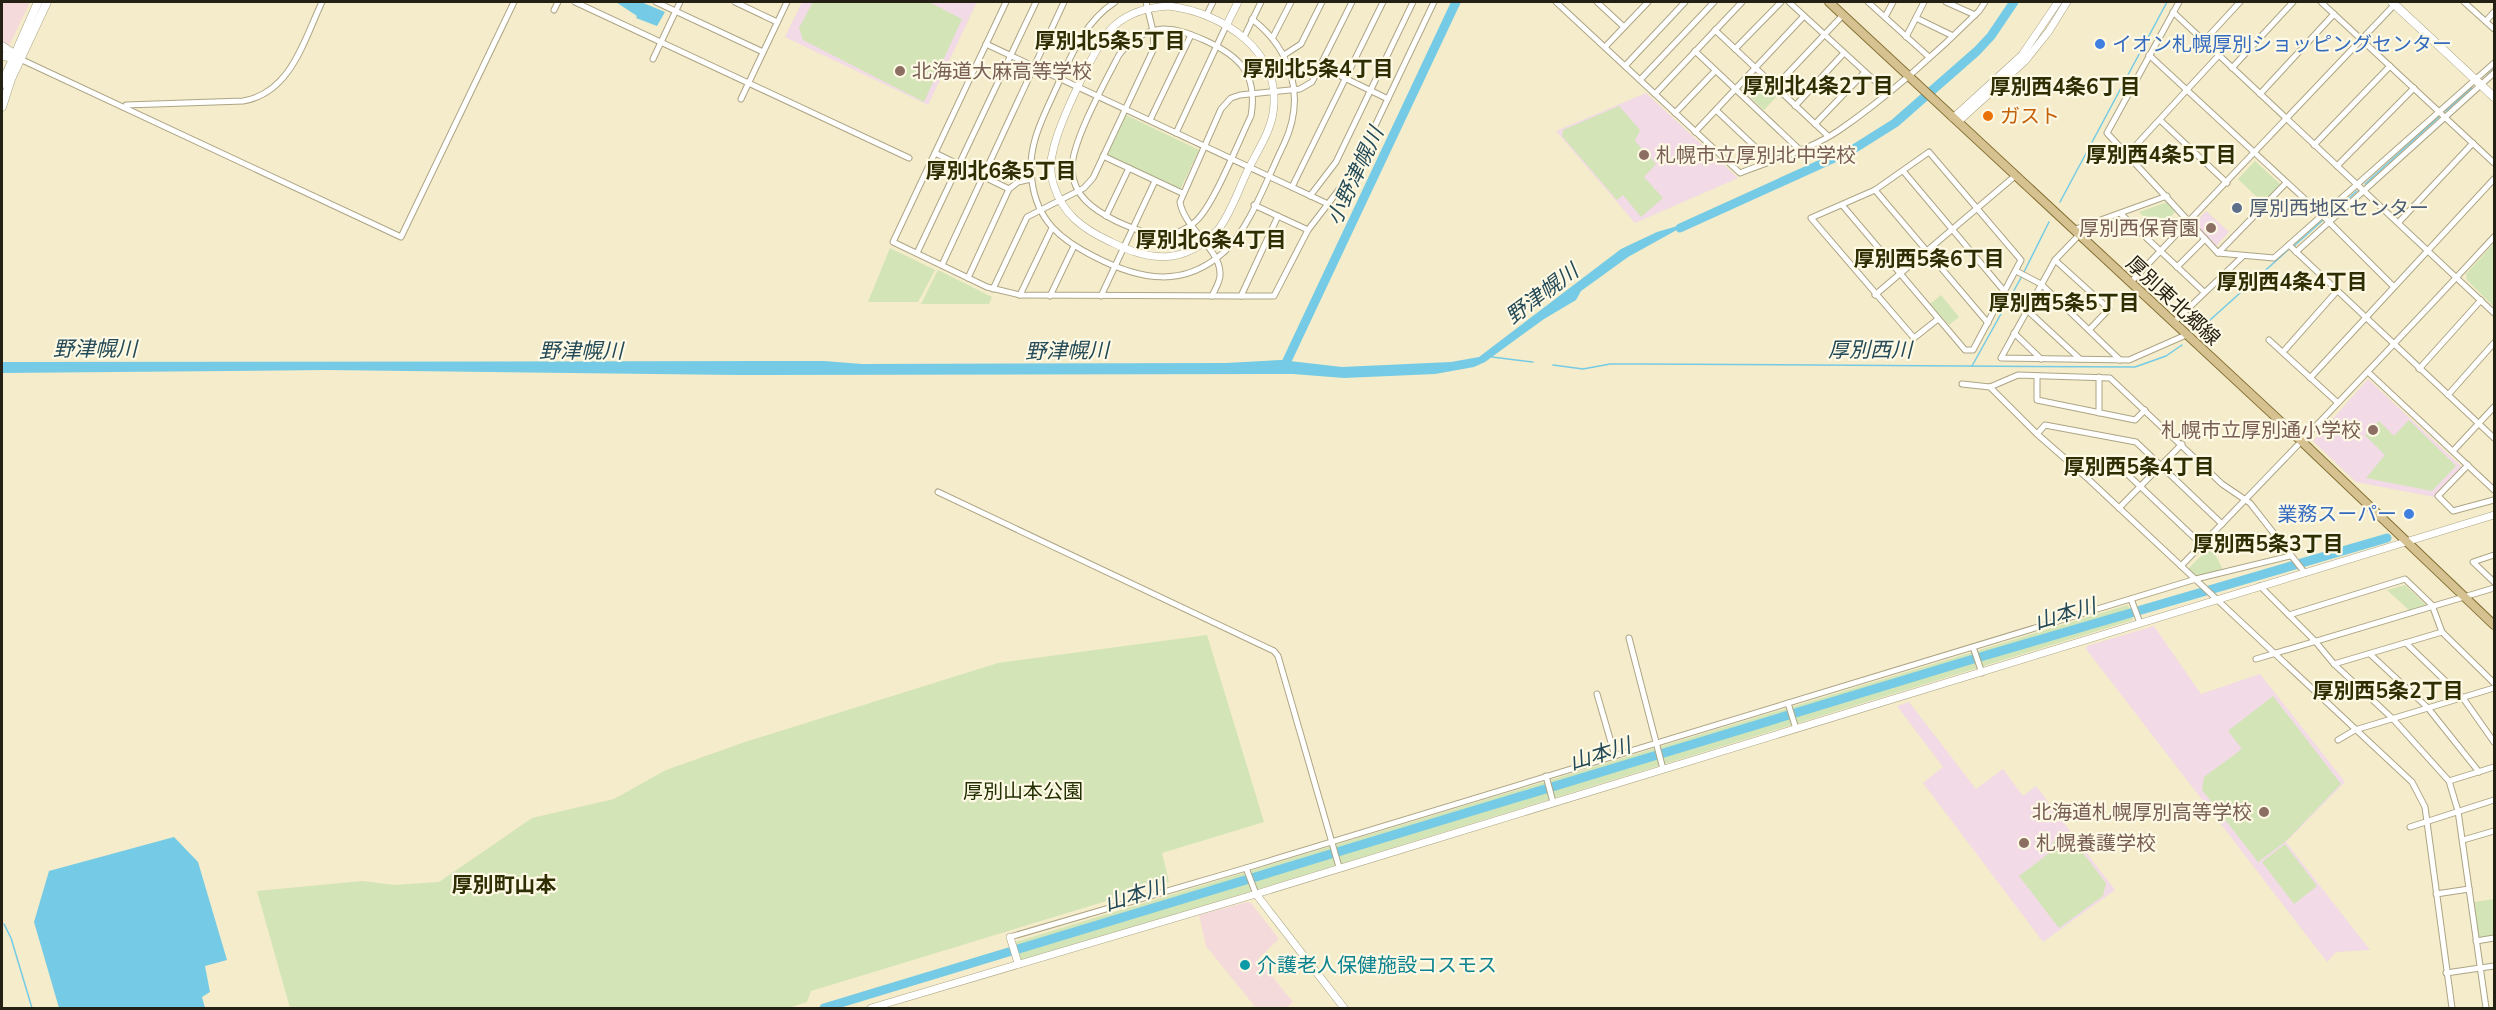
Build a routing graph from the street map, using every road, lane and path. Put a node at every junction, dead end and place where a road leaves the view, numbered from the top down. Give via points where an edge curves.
1 (38, 2) edge
2 (47, 2) edge
3 (322, 2) edge
4 (514, 2) edge
5 (558, 2) edge
6 (575, 2) edge
7 (656, 2) edge
8 (680, 2) edge
9 (735, 2) edge
10 (787, 2) edge
11 (1006, 2) edge
12 (1036, 2) edge
13 (1064, 2) edge
14 (1115, 2) edge
15 (1213, 2) edge
16 (1238, 2) edge
17 (1261, 2) edge
18 (1291, 2) edge
19 (1322, 2) edge
20 (1352, 2) edge
21 (1383, 2) edge
22 (1413, 2) edge
23 (1434, 2) edge
24 (1556, 2) edge
25 (1598, 2) edge
26 (1636, 2) edge
27 (1648, 2) edge
28 (1685, 2) edge
29 (1714, 2) edge
30 (1742, 2) edge
31 (1781, 2) edge
32 (1789, 2) edge
33 (1831, 2) edge
34 (1868, 2) edge
35 (1893, 2) edge
36 (1924, 2) edge
37 (1946, 2) edge
38 (1985, 2) edge
39 (2058, 2) edge
40 (2067, 2) edge
41 (2179, 2) edge
42 (2240, 2) edge
43 (2294, 2) edge
44 (2321, 2) edge
45 (2395, 2) edge
46 (2464, 2) edge
47 (1147, 5) edge
48 (1642, 7) junction
49 (554, 10) dead end
50 (676, 11) junction
51 (2173, 12) junction
52 (2494, 12) edge
53 (2334, 14) junction
54 (1843, 15) junction
55 (1975, 15) junction
56 (1206, 16) junction
57 (1804, 16) junction
58 (1885, 17) junction
59 (1916, 18) junction
60 (1252, 19) junction
61 (2486, 21) junction
62 (777, 22) junction
63 (1227, 26) junction
64 (1624, 27) junction
65 (2494, 29) edge
66 (1715, 30) junction
67 (1153, 31) junction
68 (1824, 34) junction
69 (1191, 35) junction
70 (1953, 36) junction
71 (1244, 37) junction
72 (1273, 37) junction
73 (1906, 37) junction
74 (2362, 40) junction
75 (2204, 41) junction
76 (661, 42) junction
77 (986, 44) junction
78 (2, 46) edge
79 (1217, 46) junction
80 (1605, 47) junction
81 (1735, 49) junction
82 (1695, 51) junction
83 (763, 52) junction
84 (1844, 53) junction
85 (1284, 55) junction
86 (2149, 55) junction
87 (2, 56) edge
88 (1011, 56) junction
89 (2219, 56) junction
90 (15, 57) junction
91 (1929, 57) junction
92 (653, 59) dead end
93 (2494, 63) edge
94 (1034, 66) junction
95 (1625, 66) junction
96 (2390, 66) junction
97 (1322, 67) junction
98 (1755, 68) junction
99 (2232, 68) junction
100 (1715, 70) junction
101 (1864, 72) junction
102 (2494, 73) edge
103 (1908, 75) junction
104 (1061, 78) junction
105 (1346, 78) junction
106 (1640, 81) junction
107 (2479, 82) junction
108 (748, 83) junction
109 (2, 84) edge
110 (1079, 87) junction
111 (1775, 87) junction
112 (2414, 88) junction
113 (1294, 89) junction
114 (1370, 90) junction
115 (1735, 90) junction
116 (2187, 90) junction
117 (1274, 92) junction
118 (1887, 92) junction
119 (2260, 93) junction
120 (1252, 94) junction
121 (1655, 94) junction
122 (1099, 96) junction
123 (2494, 97) edge
124 (741, 99) dead end
125 (1388, 99) junction
126 (115, 102) junction
127 (1795, 106) junction
128 (2, 107) edge
129 (1125, 108) junction
130 (1716, 110) junction
131 (2440, 111) junction
132 (1675, 113) junction
133 (2446, 116) junction
134 (1953, 118) junction
135 (2287, 119) junction
136 (1150, 120) junction
137 (2160, 120) junction
138 (1815, 124) junction
139 (1695, 132) junction
140 (1176, 133) junction
141 (1828, 136) junction
142 (2473, 143) junction
143 (2314, 145) junction
144 (1204, 146) junction
145 (1800, 150) junction
146 (935, 153) junction
147 (2127, 154) junction
148 (2254, 154) junction
149 (1103, 156) junction
150 (909, 158) dead end
151 (1230, 158) junction
152 (1770, 162) junction
153 (2494, 163) edge
154 (959, 164) junction
155 (2337, 166) junction
156 (1249, 167) junction
157 (1129, 168) junction
158 (1904, 172) junction
159 (983, 176) junction
160 (1268, 176) junction
161 (2015, 176) junction
162 (1031, 179) junction
163 (2494, 179) edge
164 (1155, 181) junction
165 (2227, 183) junction
166 (2286, 183) junction
167 (2356, 184) junction
168 (1292, 187) junction
169 (1009, 189) junction
170 (1875, 190) junction
171 (1078, 191) junction
172 (2363, 191) junction
173 (1182, 193) junction
174 (1310, 196) junction
175 (2167, 196) junction
176 (1060, 200) junction
177 (1328, 204) junction
178 (1254, 206) junction
179 (1843, 206) junction
180 (1977, 208) junction
181 (1040, 209) junction
182 (2121, 214) junction
183 (2322, 215) junction
184 (1106, 216) junction
185 (1278, 216) junction
186 (2190, 222) junction
187 (2328, 222) junction
188 (2398, 223) junction
189 (1191, 225) junction
190 (1052, 228) junction
191 (1132, 229) junction
192 (1308, 230) junction
193 (1952, 230) junction
194 (2076, 232) junction
195 (2494, 237) edge
196 (2205, 239) junction
197 (1204, 243) junction
198 (2289, 244) junction
199 (1074, 246) junction
200 (1123, 248) junction
201 (1927, 251) junction
202 (2428, 251) junction
203 (2161, 252) junction
204 (2296, 252) junction
205 (918, 253) junction
206 (2218, 253) junction
207 (2243, 255) junction
208 (1216, 259) junction
209 (2055, 260) junction
210 (942, 265) junction
211 (1114, 267) junction
212 (2177, 267) junction
213 (2018, 272) junction
214 (1900, 274) junction
215 (968, 278) junction
216 (2456, 278) junction
217 (2041, 284) junction
218 (2130, 284) junction
219 (2394, 287) junction
220 (993, 289) junction
221 (2337, 291) junction
222 (2005, 292) junction
223 (2204, 292) junction
224 (1020, 295) junction
225 (1875, 295) junction
226 (1050, 296) junction
227 (1101, 296) junction
228 (1212, 296) junction
229 (1240, 296) junction
230 (2481, 300) junction
231 (2027, 310) junction
232 (2494, 313) edge
233 (2365, 318) junction
234 (1938, 319) junction
235 (1988, 323) junction
236 (2173, 323) junction
237 (2089, 330) junction
238 (2014, 333) junction
239 (2186, 335) junction
240 (2269, 340) dead end
241 (2494, 343) edge
242 (2393, 345) junction
243 (2283, 352) junction
244 (2042, 359) junction
245 (2080, 359) junction
246 (2120, 360) junction
247 (2419, 369) junction
248 (2368, 372) junction
249 (2037, 376) junction
250 (2100, 377) junction
251 (2310, 378) junction
252 (1962, 384) dead end
253 (1990, 387) junction
254 (2448, 395) junction
255 (2337, 402) junction
256 (2494, 407) edge
257 (2145, 410) junction
258 (2099, 413) junction
259 (2479, 424) junction
260 (2037, 434) junction
261 (2494, 438) edge
262 (2302, 442) junction
263 (2182, 444) junction
264 (2453, 451) junction
265 (2468, 465) junction
266 (2161, 466) junction
267 (2085, 476) junction
268 (2141, 487) junction
269 (2494, 490) edge
270 (938, 492) dead end
271 (2246, 499) junction
272 (2494, 500) edge
273 (2119, 508) junction
274 (2494, 515) edge
275 (2222, 524) junction
276 (2407, 543) junction
277 (2202, 545) junction
278 (2494, 555) edge
279 (2292, 558) junction
280 (2181, 566) junction
281 (2302, 571) junction
282 (2197, 581) junction
283 (2494, 582) edge
284 (2259, 586) junction
285 (2494, 588) edge
286 (2466, 597) junction
287 (2217, 599) junction
288 (2132, 602) junction
289 (2433, 605) junction
290 (2289, 615) junction
291 (2140, 623) junction
292 (2494, 625) edge
293 (2442, 632) junction
294 (1629, 638) dead end
295 (2315, 641) junction
296 (2406, 643) junction
297 (1974, 648) junction
298 (2274, 653) junction
299 (2370, 654) junction
300 (2256, 659) dead end
301 (2334, 664) junction
302 (1982, 673) junction
303 (2494, 682) edge
304 (2494, 688) edge
305 (1597, 694) dead end
306 (2463, 698) junction
307 (1788, 705) junction
308 (2428, 708) junction
309 (2392, 719) junction
310 (1796, 729) junction
311 (2355, 730) junction
312 (2338, 740) dead end
313 (2494, 742) edge
314 (1657, 744) junction
315 (1615, 756) junction
316 (2494, 767) edge
317 (1663, 769) junction
318 (2479, 772) junction
319 (1547, 778) junction
320 (2449, 781) junction
321 (2494, 800) edge
322 (1553, 802) junction
323 (2458, 811) junction
324 (2426, 821) junction
325 (2410, 827) dead end
326 (2494, 831) edge
327 (2463, 840) junction
328 (1331, 844) junction
329 (1339, 867) junction
330 (1246, 870) junction
331 (2469, 889) junction
332 (1256, 894) junction
333 (2436, 894) junction
334 (2494, 938) edge
335 (1011, 939) joint
336 (2476, 940) junction
337 (1018, 963) junction
338 (2494, 966) edge
339 (2481, 968) junction
340 (2446, 973) junction
341 (872, 1008) edge
342 (1344, 1008) edge
343 (2452, 1008) edge
344 (2486, 1008) edge

1 - 90 main road
2 - 90 main road
3 - 126 street via 288,72 260,96 243,101 143,106
4 - 126 street via 401,237
5 - 49 street
6 - 76 street
7 - 50 street
8 - 50 street
9 - 62 street
10 - 62 street
11 - 77 street
12 - 88 street
13 - 94 street
14 - 104 street via 1085,30
15 - 56 street
16 - 63 street
17 - 60 street
18 - 72 street
19 - 85 street via 1301,44
20 - 97 street
21 - 105 street
22 - 114 street
23 - 125 street
24 - 80 street
25 - 64 street
26 - 48 street
27 - 48 street
28 - 95 street
29 - 106 street
30 - 66 street
31 - 81 street
32 - 57 street
33 - 54 main road, 厚別東北郷線
34 - 58 street
35 - 58 street
36 - 59 street
37 - 55 street
38 - 55 street
39 - 134 street via 2022,55
40 - 134 street via 2025,61
41 - 51 street
42 - 75 street
43 - 99 street
44 - 53 street
45 - 74 street
45 - 107 main road
46 - 61 street
47 - 56 street via 1169,6
47 - 67 street
47 - 110 street via 1107,33
48 - 64 street
50 - 76 street
50 - 83 street
51 - 75 street
51 - 86 street
52 - 61 street
53 - 74 street
53 - 119 street
54 - 68 street
54 - 103 main road, 厚別東北郷線
55 - 70 street
56 - 63 street
57 - 68 street
57 - 98 street
58 - 73 street
59 - 70 street
59 - 73 street
60 - 71 street
60 - 72 street
61 - 65 street
62 - 83 street
63 - 71 street
63 - 79 street
64 - 80 street
66 - 81 street
66 - 82 street
67 - 69 street via 1171,29
67 - 122 street via 1142,34 1124,49
67 - 129 street via 1154,48
68 - 84 street
68 - 111 street
69 - 79 street
69 - 136 street
70 - 91 street
71 - 117 street via 1266,63
72 - 85 street
73 - 91 street
74 - 96 street
74 - 135 street
75 - 89 street
76 - 92 street
76 - 108 street
77 - 88 street
77 - 146 street
78 - 90 main road
79 - 120 street via 1242,65 1250,78
79 - 140 street
80 - 95 street
81 - 98 street
82 - 100 street
82 - 121 street
83 - 108 street
84 - 101 street
84 - 127 street
85 - 113 street
86 - 116 street
86 - 147 street via 2107,133
87 - 90 main road
88 - 94 street
88 - 154 street
89 - 99 street
89 - 116 street
90 - 109 main road
90 - 126 street
90 - 128 main road
91 - 103 street
93 - 107 street
94 - 104 street
94 - 159 street
95 - 106 street
96 - 112 street
96 - 143 street
97 - 105 street
97 - 113 street via 1312,82
98 - 111 street
98 - 115 street
99 - 119 street
100 - 115 street
100 - 132 street
101 - 118 street
101 - 138 street
102 - 107 street
103 - 118 street
103 - 134 main road, 厚別東北郷線
104 - 110 street
104 - 162 street via 1036,134
105 - 114 street
105 - 168 street
106 - 121 street
107 - 123 main road
107 - 131 street
107 - 133 street
108 - 124 street
108 - 150 street
110 - 122 street
110 - 176 street via 1051,158
111 - 127 street
112 - 131 street
112 - 155 street
113 - 117 street
113 - 160 street via 1289,130
114 - 125 street
114 - 174 street via 1336,162
115 - 130 street
115 - 145 street
116 - 137 street
116 - 148 street
117 - 120 street
117 - 156 street via 1273,115
118 - 141 street
119 - 135 street
120 - 144 street via 1226,102
120 - 151 street via 1251,116
121 - 132 street
122 - 129 street
122 - 171 street via 1074,154 1073,176
125 - 177 street via 1354,170
127 - 138 street
129 - 136 street
129 - 149 street
130 - 139 street
130 - 152 street
131 - 133 street
131 - 167 street
132 - 139 street
133 - 142 street
133 - 172 street
134 - 161 main road, 厚別東北郷線
135 - 143 street
135 - 148 street
136 - 140 street
137 - 147 street
137 - 165 street
138 - 141 street
139 - 152 street via 1740,173
140 - 144 street
141 - 145 street
142 - 153 street
142 - 188 street
143 - 155 street
144 - 151 street
144 - 173 street
145 - 152 street
146 - 154 street
146 - 205 street via 893,242
147 - 175 street
148 - 165 street
148 - 166 street
149 - 157 street
149 - 171 street via 1089,184
151 - 156 street
151 - 189 street via 1207,208
154 - 159 street
154 - 205 street
155 - 167 street
156 - 160 street
156 - 197 street via 1223,222
157 - 164 street
157 - 184 street
158 - 170 street
158 - 180 street via 1929,152
158 - 193 street
159 - 169 street
159 - 210 street
160 - 168 street
160 - 178 street
161 - 180 street
161 - 194 main road, 厚別東北郷線
162 - 169 street
162 - 181 street
163 - 202 street
164 - 173 street
164 - 191 street
165 - 186 street
166 - 183 street
166 - 206 street
167 - 172 street
167 - 183 street
168 - 174 street
169 - 215 street
170 - 179 street
170 - 201 street
171 - 176 street
171 - 184 street
172 - 187 street
172 - 188 street
173 - 189 street via 1179,202
174 - 177 street
175 - 182 street
175 - 186 street
176 - 181 street
176 - 200 street via 1081,227
177 - 192 street
178 - 185 street
178 - 208 street via 1237,237
179 - 214 street
179 - 225 street via 1811,218
180 - 193 street
180 - 213 street via 2021,260
181 - 190 street
181 - 220 street via 1027,217
182 - 194 street
182 - 203 street
183 - 187 street
183 - 198 street
184 - 191 street
185 - 192 street
185 - 229 street
186 - 196 street
186 - 203 street
187 - 204 street
187 - 219 street
188 - 202 street
189 - 191 street via 1162,236
189 - 197 street
190 - 199 street
190 - 224 street
191 - 200 street
192 - 229 street via 1274,296
193 - 201 street
193 - 222 street
194 - 209 street
194 - 218 main road, 厚別東北郷線
195 - 216 street
196 - 206 street
196 - 212 street
197 - 200 street via 1182,254 1161,257
197 - 208 street
198 - 204 street
198 - 207 street via 2274,258
199 - 211 street
199 - 226 street
200 - 211 street
201 - 214 street
201 - 235 street
202 - 216 street
202 - 219 street
203 - 212 street
203 - 218 street
204 - 221 street
205 - 210 street
206 - 207 street
207 - 223 street
208 - 211 street via 1199,269 1173,276 1142,276
208 - 228 street via 1221,275
209 - 217 street
209 - 237 street via 2109,309
210 - 215 street
211 - 227 street
212 - 223 street
213 - 217 street
213 - 222 street
214 - 225 street
214 - 234 street
215 - 220 street
216 - 230 street
216 - 242 street
217 - 231 street
217 - 237 street
218 - 236 main road, 厚別東北郷線
219 - 233 street
220 - 224 street
221 - 233 street
221 - 243 street
222 - 235 street
223 - 236 street
224 - 226 street
225 - 234 street via 1914,338
226 - 227 street
227 - 228 street
228 - 229 street
230 - 232 street
230 - 247 street
231 - 238 street
231 - 245 street
233 - 242 street
233 - 251 street
234 - 235 street via 1965,350 1972,350
236 - 239 main road, 厚別東北郷線
237 - 246 street
238 - 244 street
238 - 244 street via 2001,358
239 - 246 street via 2129,360
239 - 262 main road, 厚別東北郷線
240 - 243 street
241 - 254 street
242 - 247 street
242 - 248 street
243 - 251 street
244 - 245 street
245 - 246 street
247 - 254 street
248 - 255 street
248 - 264 street
249 - 250 street
249 - 253 street via 2018,375
249 - 258 street via 2037,400
250 - 257 street via 2110,378
250 - 258 street
251 - 255 street
252 - 253 street
253 - 260 street
254 - 259 street
255 - 262 street
256 - 259 street
257 - 258 street via 2135,420
257 - 263 street
259 - 261 street
259 - 264 street
260 - 266 street via 2045,425 2136,442
260 - 267 street
262 - 271 street
262 - 276 main road, 厚別東北郷線
263 - 266 street
263 - 271 street via 2222,484
264 - 265 street
265 - 269 street
265 - 272 street via 2438,496 2453,512
266 - 268 street
266 - 275 street
267 - 268 street via 2096,466 2125,472
267 - 273 street
268 - 273 street
268 - 277 street
270 - 328 street via 1274,651
271 - 275 street
271 - 279 street
273 - 280 street
274 - 276 street
275 - 277 street
276 - 281 street
276 - 286 main road, 厚別東北郷線
277 - 280 street
278 - 283 street via 2473,562
279 - 281 street
279 - 282 street
280 - 282 street
281 - 284 street
282 - 287 street
282 - 288 street
284 - 287 street
284 - 290 street
285 - 286 street
286 - 289 street
286 - 292 main road, 厚別東北郷線
287 - 291 street
287 - 298 street
288 - 291 street
288 - 297 street
289 - 290 street via 2405,579
289 - 293 street
289 - 295 street
290 - 295 street
291 - 302 street
293 - 296 street
293 - 303 street
294 - 314 street
295 - 298 street
295 - 301 street
296 - 299 street
296 - 306 street
297 - 302 street
297 - 307 street
298 - 300 street
298 - 311 street
299 - 301 street
299 - 308 street
301 - 309 street
302 - 310 street
304 - 306 street
305 - 315 street
306 - 308 street
306 - 313 street
307 - 310 street
307 - 314 street
308 - 309 street
308 - 318 street
309 - 311 street
309 - 320 street
310 - 317 street
311 - 312 street
311 - 324 street via 2412,782 2425,807
314 - 315 street
314 - 317 street
315 - 319 street
316 - 318 street
317 - 322 street
318 - 320 street
319 - 322 street
319 - 328 street
320 - 323 street
321 - 323 street
322 - 329 street
323 - 324 street
323 - 327 street
324 - 325 street
324 - 333 street
326 - 327 street
327 - 331 street
328 - 329 street
328 - 330 street
329 - 332 street
330 - 332 street
330 - 335 street
331 - 333 street
331 - 336 street
332 - 337 street
332 - 342 street
333 - 340 street
334 - 336 street
335 - 337 street
336 - 339 street
337 - 341 street
338 - 339 street
339 - 340 street
339 - 344 street
340 - 343 street

